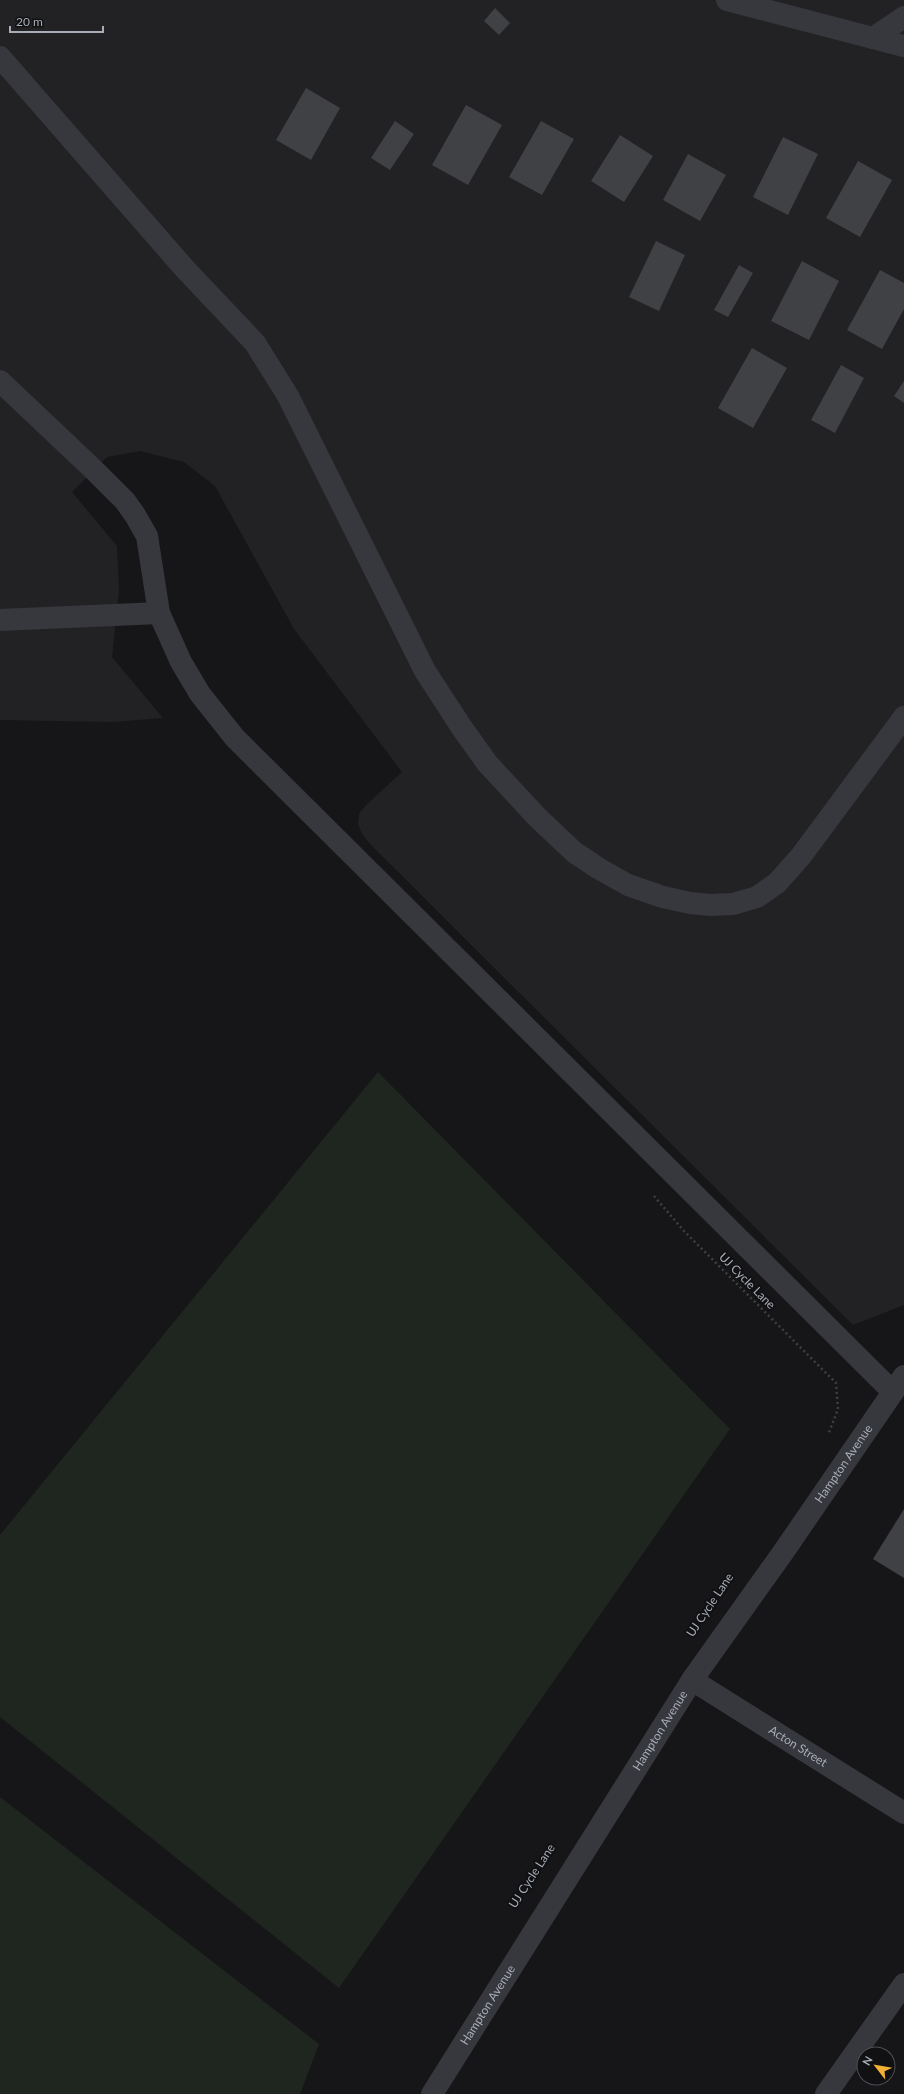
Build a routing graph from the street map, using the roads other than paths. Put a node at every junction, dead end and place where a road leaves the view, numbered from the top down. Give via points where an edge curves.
1 (727, 0) edge
2 (904, 17) edge
3 (874, 38) junction
4 (904, 46) edge
5 (0, 57) edge
6 (0, 381) edge
7 (159, 613) junction
8 (0, 614) edge
9 (904, 717) edge
10 (898, 1384) edge
11 (692, 1680) junction
12 (904, 1813) edge
13 (904, 1984) edge
14 (432, 2094) edge
15 (826, 2094) edge

1 - 3 street
2 - 3 street
3 - 4 street
5 - 9 street via 184,269 255,343 288,396 430,678 487,762 537,817 574,852 628,885 663,897 711,905 733,904 757,897 777,882 802,856
6 - 7 street via 94,470 125,501 135,515 146,536
7 - 8 street
7 - 10 street via 181,662 200,694 235,738
10 - 11 street, Hampton Avenue
11 - 12 street, Acton Street
11 - 14 street, Hampton Avenue
13 - 15 street

